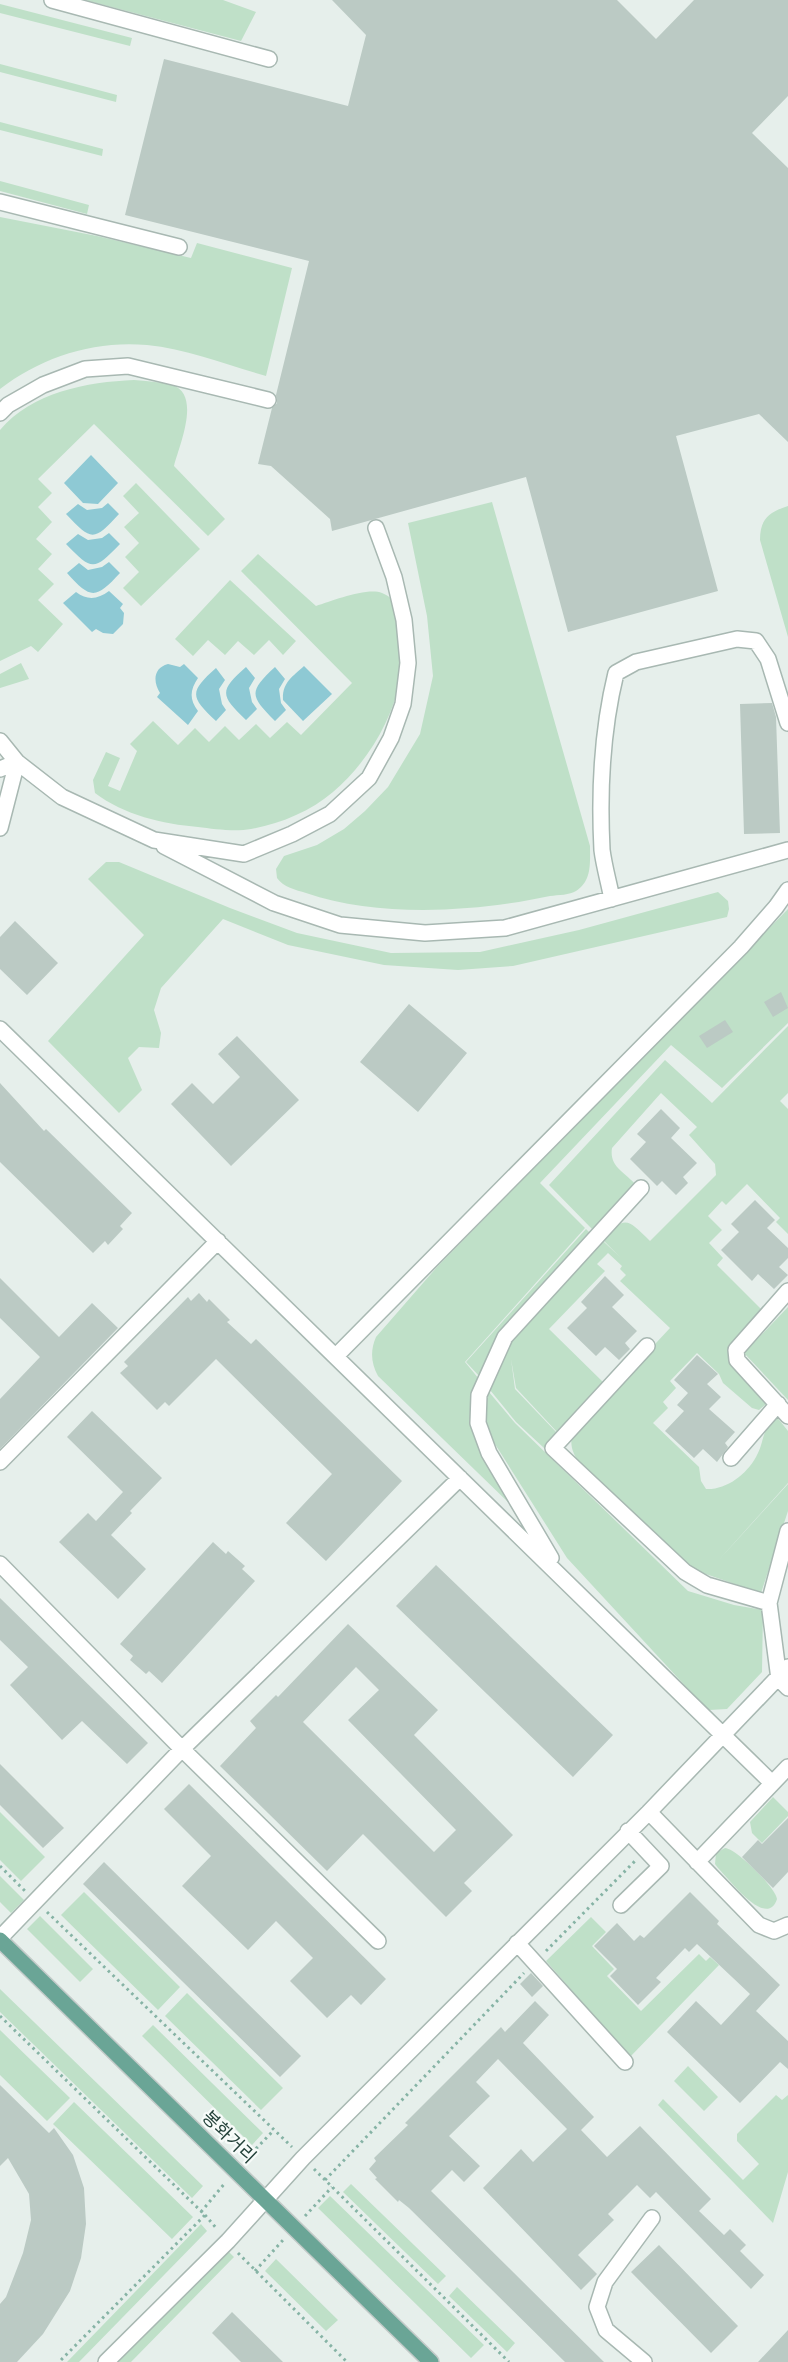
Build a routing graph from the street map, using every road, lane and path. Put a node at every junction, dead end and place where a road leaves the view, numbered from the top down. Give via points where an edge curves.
1 (52, 0) edge
2 (269, 59) dead end
3 (0, 202) edge
4 (179, 247) dead end
5 (268, 400) dead end
6 (0, 413) edge
7 (376, 528) dead end
8 (788, 723) edge
9 (0, 741) edge
10 (17, 762) junction
11 (0, 769) edge
12 (0, 828) edge
13 (154, 840) junction
14 (788, 850) edge
15 (788, 890) edge
16 (612, 899) junction
17 (0, 1029) edge
18 (640, 1188) dead end
19 (218, 1241) junction
20 (788, 1291) edge
21 (647, 1346) dead end
22 (336, 1356) junction
23 (778, 1404) junction
24 (788, 1416) edge
25 (732, 1458) dead end
26 (0, 1462) edge
27 (460, 1478) junction
28 (788, 1532) edge
29 (0, 1564) edge
30 (562, 1577) junction
31 (769, 1603) junction
32 (785, 1678) edge
33 (724, 1734) junction
34 (182, 1749) junction
35 (788, 1767) edge
36 (772, 1783) junction
37 (649, 1812) junction
38 (628, 1831) junction
39 (646, 1850) junction
40 (697, 1862) junction
41 (0, 1866) edge
42 (36, 1901) junction
43 (621, 1905) dead end
44 (788, 1925) edge
45 (0, 1939) edge
46 (378, 1941) dead end
47 (517, 1943) junction
48 (534, 1962) junction
49 (0, 2016) edge
50 (624, 2062) dead end
51 (303, 2158) junction
52 (326, 2180) junction
53 (266, 2199) junction
54 (205, 2215) junction
55 (652, 2218) dead end
56 (228, 2242) junction
57 (634, 2359) edge
58 (60, 2362) edge
59 (106, 2362) edge
60 (346, 2362) edge
61 (431, 2362) edge
62 (509, 2362) edge

1 - 2 street
3 - 4 street
5 - 6 street via 128,366 85,369 43,385
7 - 13 street via 394,576 408,662 403,704 391,738 369,778 330,814 244,854
8 - 16 street via 768,659 756,641 737,639 636,662 616,674 602,776 602,852
9 - 10 street
10 - 11 street
10 - 12 street
10 - 13 street via 62,798
13 - 16 street via 274,903 340,925 424,932 505,928
14 - 16 street
15 - 22 street via 741,947
17 - 19 street
18 - 30 street via 505,1337 479,1395 478,1423 489,1453
19 - 22 street
19 - 26 street
20 - 23 street via 736,1350 737,1360
21 - 31 street via 553,1448 685,1572 707,1585
22 - 27 street
23 - 24 street
23 - 25 street
27 - 30 street
27 - 34 street
28 - 31 street
29 - 34 street
30 - 33 street
31 - 32 street
32 - 33 street
33 - 36 street
33 - 37 street
34 - 42 street
34 - 46 street
35 - 36 street
36 - 40 street
37 - 38 street
37 - 40 street
38 - 39 street
38 - 47 street
39 - 43 street via 661,1866
39 - 48 path
40 - 44 street via 759,1925 774,1931
41 - 42 path
42 - 45 street
42 - 51 path
45 - 53 main road, 봉화거리
47 - 48 street
47 - 51 street
48 - 50 street
48 - 52 path
49 - 54 path
51 - 52 path
51 - 53 street
52 - 62 path
53 - 56 street
53 - 61 main road, 봉화거리
54 - 56 path
54 - 58 path
55 - 57 street via 605,2282 597,2307 606,2330
56 - 59 street
56 - 60 path

